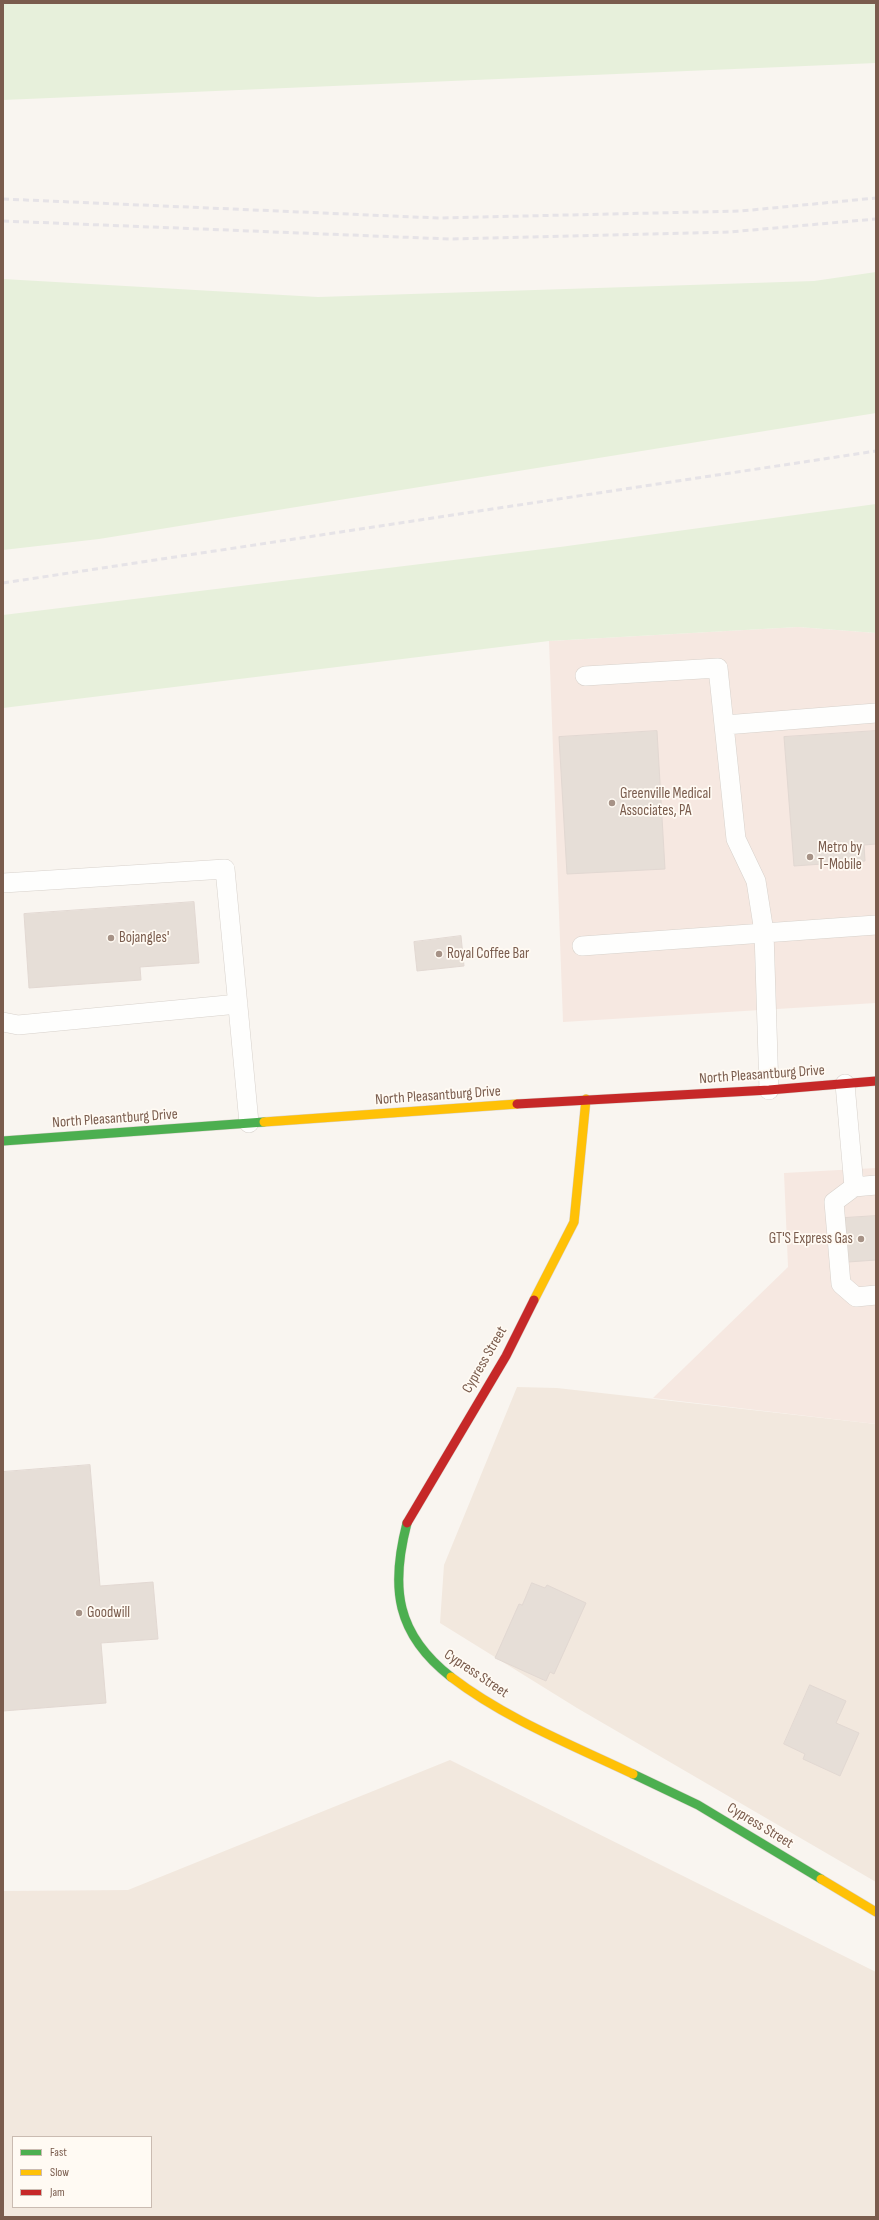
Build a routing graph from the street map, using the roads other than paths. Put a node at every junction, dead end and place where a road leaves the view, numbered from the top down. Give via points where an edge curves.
1 (585, 676) dead end
2 (876, 713) edge
3 (725, 725) junction
4 (3, 883) edge
5 (876, 925) edge
6 (764, 932) junction
7 (582, 946) dead end
8 (238, 1004) junction
9 (3, 1022) edge
10 (876, 1082) edge
11 (845, 1084) junction
12 (769, 1090) junction
13 (586, 1100) junction
14 (249, 1123) junction
15 (3, 1141) edge
16 (876, 1185) edge
17 (854, 1187) junction
18 (876, 1295) edge
19 (876, 1912) edge

1 - 3 lane via 718,668
2 - 3 lane
3 - 6 lane via 736,839 756,881
4 - 8 lane via 224,869
5 - 6 lane
6 - 7 lane
6 - 12 lane
8 - 9 lane via 18,1025
8 - 14 lane
10 - 11 street, North Pleasantburg Drive
11 - 12 street, North Pleasantburg Drive
11 - 17 lane
12 - 13 street, North Pleasantburg Drive
13 - 14 street, North Pleasantburg Drive
13 - 19 street, Cypress Street via 574,1222 506,1356 407,1522 400,1550 398,1580 399,1595 407,1623 417,1644 431,1661 466,1688 525,1723 698,1806
14 - 15 street, North Pleasantburg Drive
16 - 17 lane
17 - 18 lane via 834,1202 841,1284 856,1297

